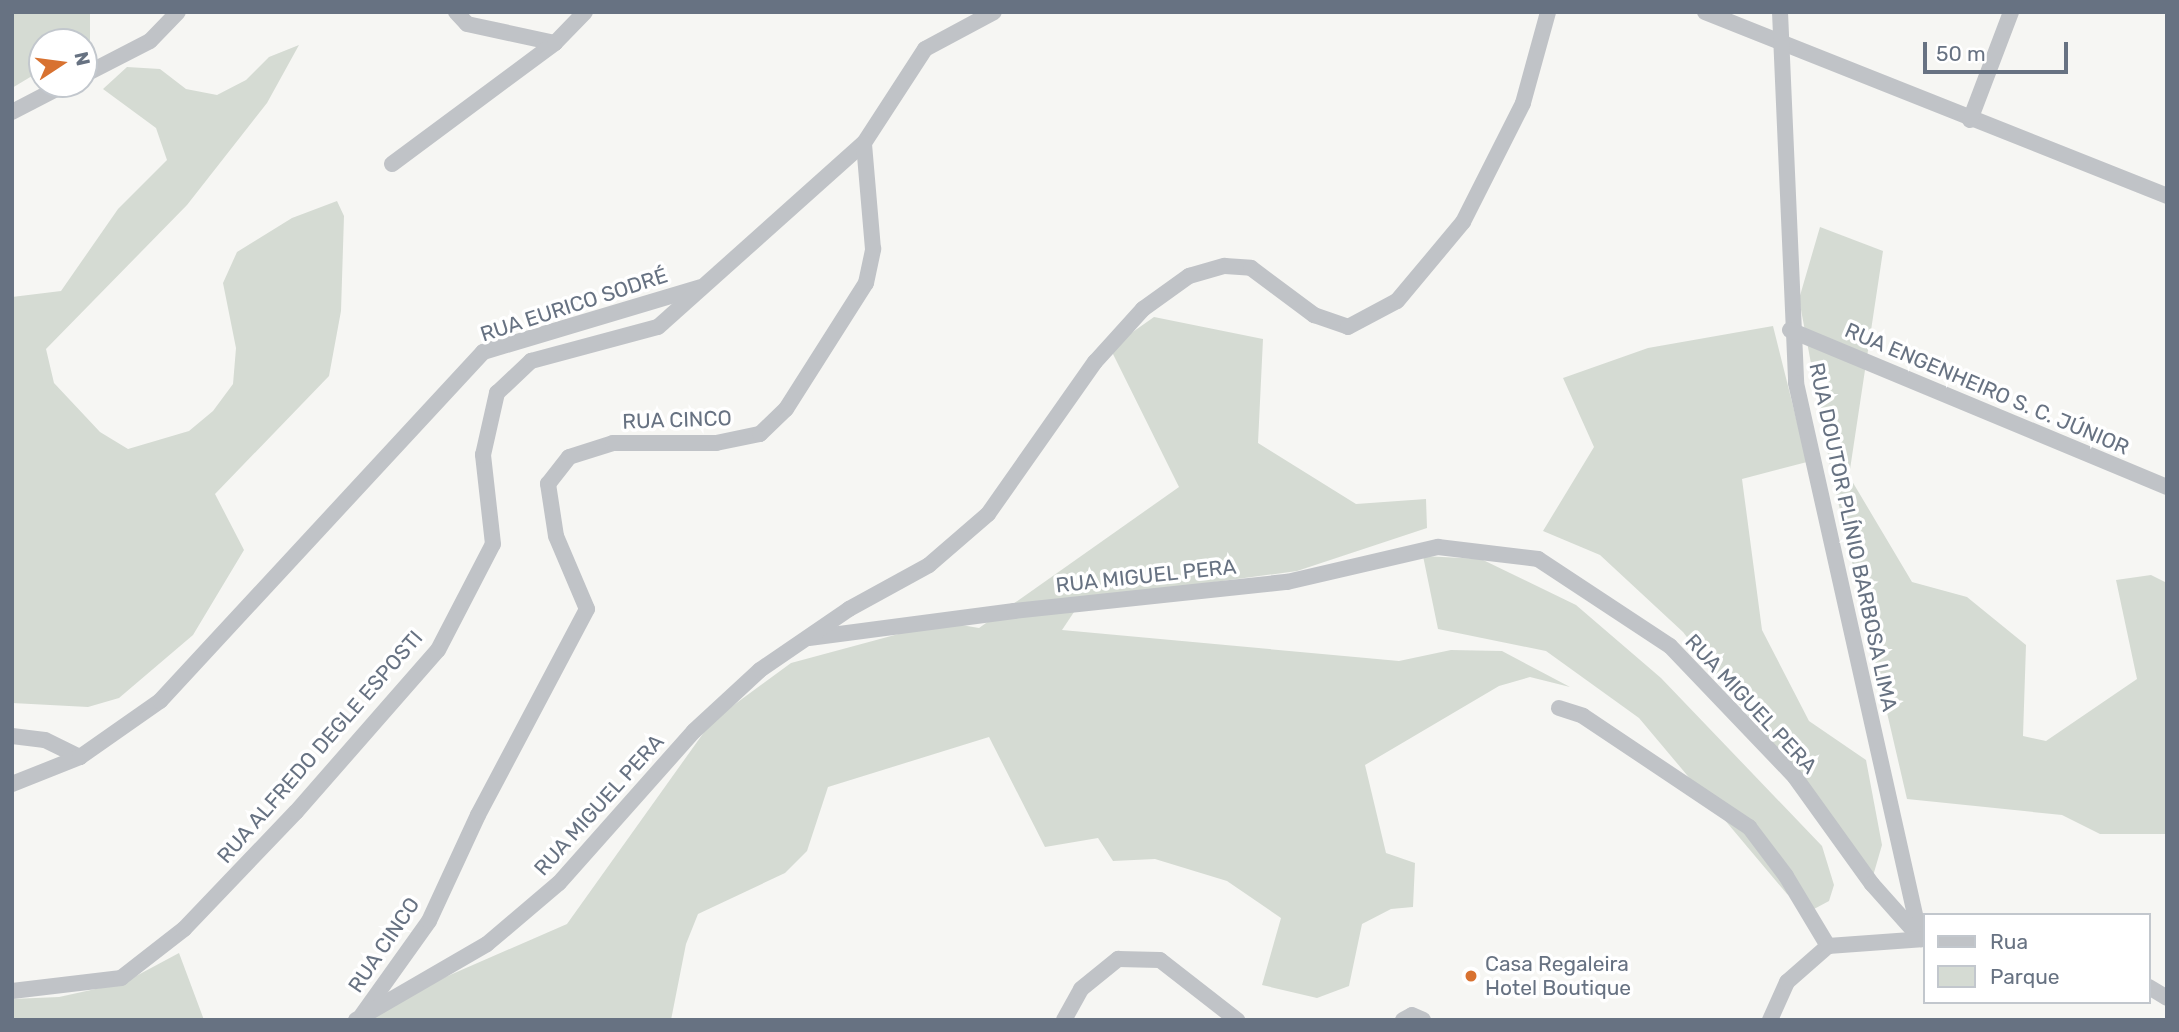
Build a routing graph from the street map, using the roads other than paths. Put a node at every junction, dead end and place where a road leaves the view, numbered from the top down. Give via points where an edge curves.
1 (178, 12) edge
2 (456, 12) edge
3 (585, 12) edge
4 (994, 12) edge
5 (1548, 12) edge
6 (1705, 12) edge
7 (1780, 12) edge
8 (2011, 12) edge
9 (555, 43) junction
10 (1781, 43) junction
11 (98, 68) edge
12 (39, 98) edge
13 (12, 112) edge
14 (1970, 120) junction
15 (864, 143) junction
16 (391, 164) dead end
17 (2167, 196) edge
18 (710, 284) junction
19 (1790, 330) junction
20 (2167, 486) edge
21 (805, 639) junction
22 (1559, 708) dead end
23 (12, 736) edge
24 (80, 757) junction
25 (12, 784) edge
26 (1923, 939) edge
27 (1828, 946) junction
28 (2151, 988) edge
29 (12, 991) edge
30 (2167, 998) edge
31 (358, 1019) edge
32 (1064, 1020) edge
33 (1237, 1020) edge
34 (1403, 1020) edge
35 (1423, 1020) edge
36 (1770, 1020) edge

1 - 11 street via 150,41
2 - 9 street via 467,24
3 - 9 street
4 - 15 street, RUA EURICO SODRÉ via 925,49
5 - 21 street via 1523,103 1463,222 1397,301 1348,327 1314,315 1251,268 1225,266 1189,276 1143,309 1096,362 989,514 929,565
6 - 10 street
7 - 10 street, RUA DOUTOR PLÍNIO BARBOSA LIMA
8 - 14 street
9 - 16 street
10 - 14 street
10 - 19 street, RUA DOUTOR PLÍNIO BARBOSA LIMA
12 - 13 street
14 - 17 street
15 - 18 street, RUA EURICO SODRÉ
15 - 31 street, RUA CINCO via 873,249 866,282 786,409 760,434 716,443 612,443 569,457 548,484 556,536 587,609 478,815 429,921
18 - 24 street, RUA EURICO SODRÉ via 483,352 160,701
18 - 29 street, RUA ALFREDO DEGLE ESPOSTI via 658,327 531,361 496,393 483,455 493,544 438,650 296,812 184,929 121,978
19 - 20 street, RUA ENGENHEIRO S. C. JÚNIOR
19 - 26 street, RUA DOUTOR PLÍNIO BARBOSA LIMA via 1796,383
21 - 26 street, RUA MIGUEL PERA via 1287,582 1438,548 1538,559 1670,646 1795,778 1872,884
21 - 31 street, RUA MIGUEL PERA via 760,670 694,731 559,883 487,944
22 - 27 street via 1583,716 1749,827 1786,876
23 - 24 street via 45,740
24 - 25 street, RUA EURICO SODRÉ
26 - 27 street
27 - 36 street via 1787,982
28 - 30 street
32 - 33 street via 1081,989 1118,959 1160,960
34 - 35 street via 1412,1014

